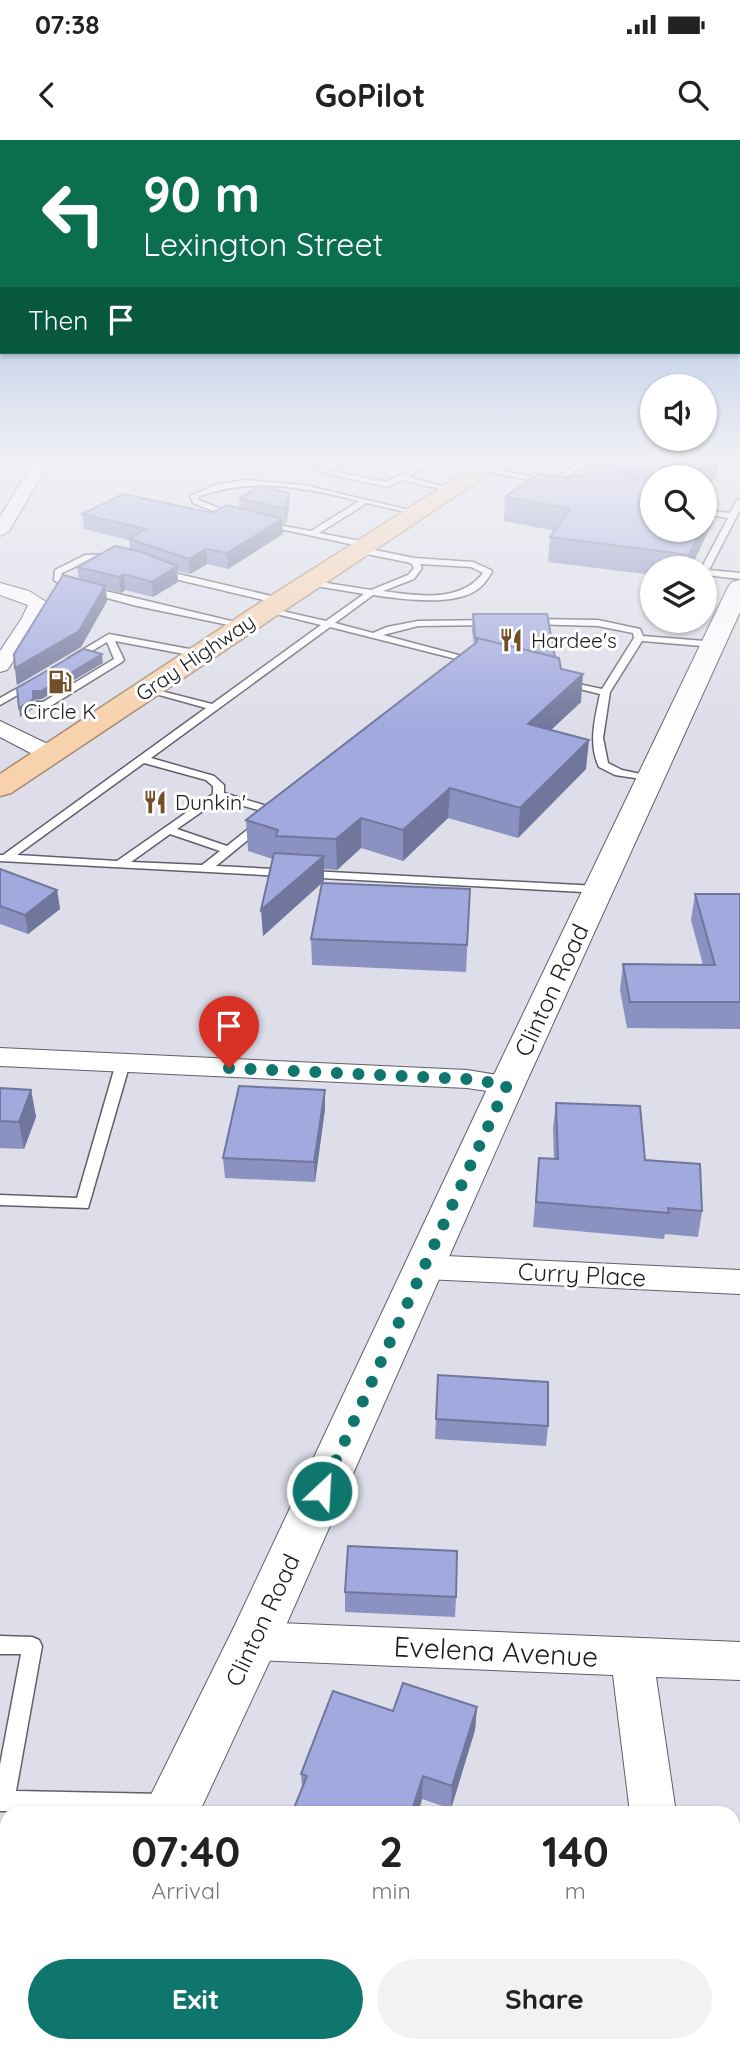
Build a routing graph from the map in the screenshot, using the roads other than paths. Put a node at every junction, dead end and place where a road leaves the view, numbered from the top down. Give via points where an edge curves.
1 (359, 550) edge
2 (376, 550) edge
3 (414, 561) junction
4 (155, 569) edge
5 (717, 573) edge
6 (740, 576) edge
7 (310, 582) junction
8 (740, 587) edge
9 (1, 589) edge
10 (371, 593) junction
11 (273, 605) junction
12 (160, 606) junction
13 (499, 622) edge
14 (513, 622) edge
15 (329, 624) junction
16 (243, 625) junction
17 (377, 634) junction
18 (110, 637) junction
19 (639, 638) junction
20 (714, 644) junction
21 (200, 654) junction
22 (69, 662) edge
23 (490, 664) edge
24 (0, 666) edge
25 (550, 681) edge
26 (36, 682) edge
27 (148, 689) junction
28 (605, 692) junction
29 (0, 702) edge
30 (40, 704) dead end
31 (213, 707) junction
32 (0, 728) edge
33 (50, 754) junction
34 (142, 759) junction
35 (651, 779) junction
36 (0, 787) edge
37 (218, 795) junction
38 (168, 830) junction
39 (229, 850) junction
40 (2, 858) edge
41 (119, 864) junction
42 (205, 869) junction
43 (598, 890) junction
44 (0, 1057) edge
45 (123, 1063) junction
46 (507, 1085) junction
47 (0, 1200) edge
48 (425, 1267) junction
49 (740, 1282) edge
50 (253, 1641) junction
51 (0, 1645) edge
52 (632, 1657) junction
53 (740, 1661) edge
54 (2, 1801) edge
55 (108, 1806) edge
56 (173, 1806) edge
57 (652, 1806) edge

1 - 7 highway, Gray Highway
2 - 3 lane
3 - 10 lane via 418,568 411,577
3 - 10 lane via 473,565 488,572 472,591 450,596
4 - 11 lane
5 - 6 lane
7 - 10 lane
7 - 11 highway, Gray Highway
8 - 20 street, Clinton Road
9 - 24 street via 38,603
10 - 15 lane
11 - 15 lane
11 - 16 highway, Gray Highway
12 - 12 lane via 73,577 98,562 123,561 88,557 58,572 57,578 65,584
12 - 16 lane
13 - 17 lane via 415,623
14 - 19 lane via 622,626 637,631
15 - 17 lane
15 - 31 lane
16 - 21 highway, Gray Highway
17 - 23 lane via 462,662
18 - 21 lane
18 - 22 lane
18 - 30 lane via 119,660
19 - 20 lane
19 - 28 lane
20 - 35 street, Clinton Road
21 - 27 highway, Gray Highway
25 - 28 lane
26 - 29 lane
27 - 31 lane
27 - 33 highway, Gray Highway
28 - 35 lane via 598,736 603,765
31 - 34 lane
32 - 33 street
33 - 36 highway, Gray Highway
34 - 37 lane via 210,778 219,785
34 - 40 lane
35 - 43 street, Clinton Road
37 - 38 lane
37 - 39 lane via 281,808
38 - 39 lane
38 - 41 lane
39 - 42 lane
40 - 41 lane
41 - 42 lane
42 - 43 lane
43 - 46 street, Clinton Road
44 - 45 street
45 - 46 street via 467,1079
45 - 47 lane via 83,1204
46 - 48 street, Clinton Road
48 - 49 street, Curry Place
48 - 50 street, Clinton Road
50 - 52 street, Evelena Avenue
50 - 56 street, Clinton Road
51 - 54 lane via 32,1646
52 - 53 street, Evelena Avenue
52 - 57 street
54 - 55 lane

